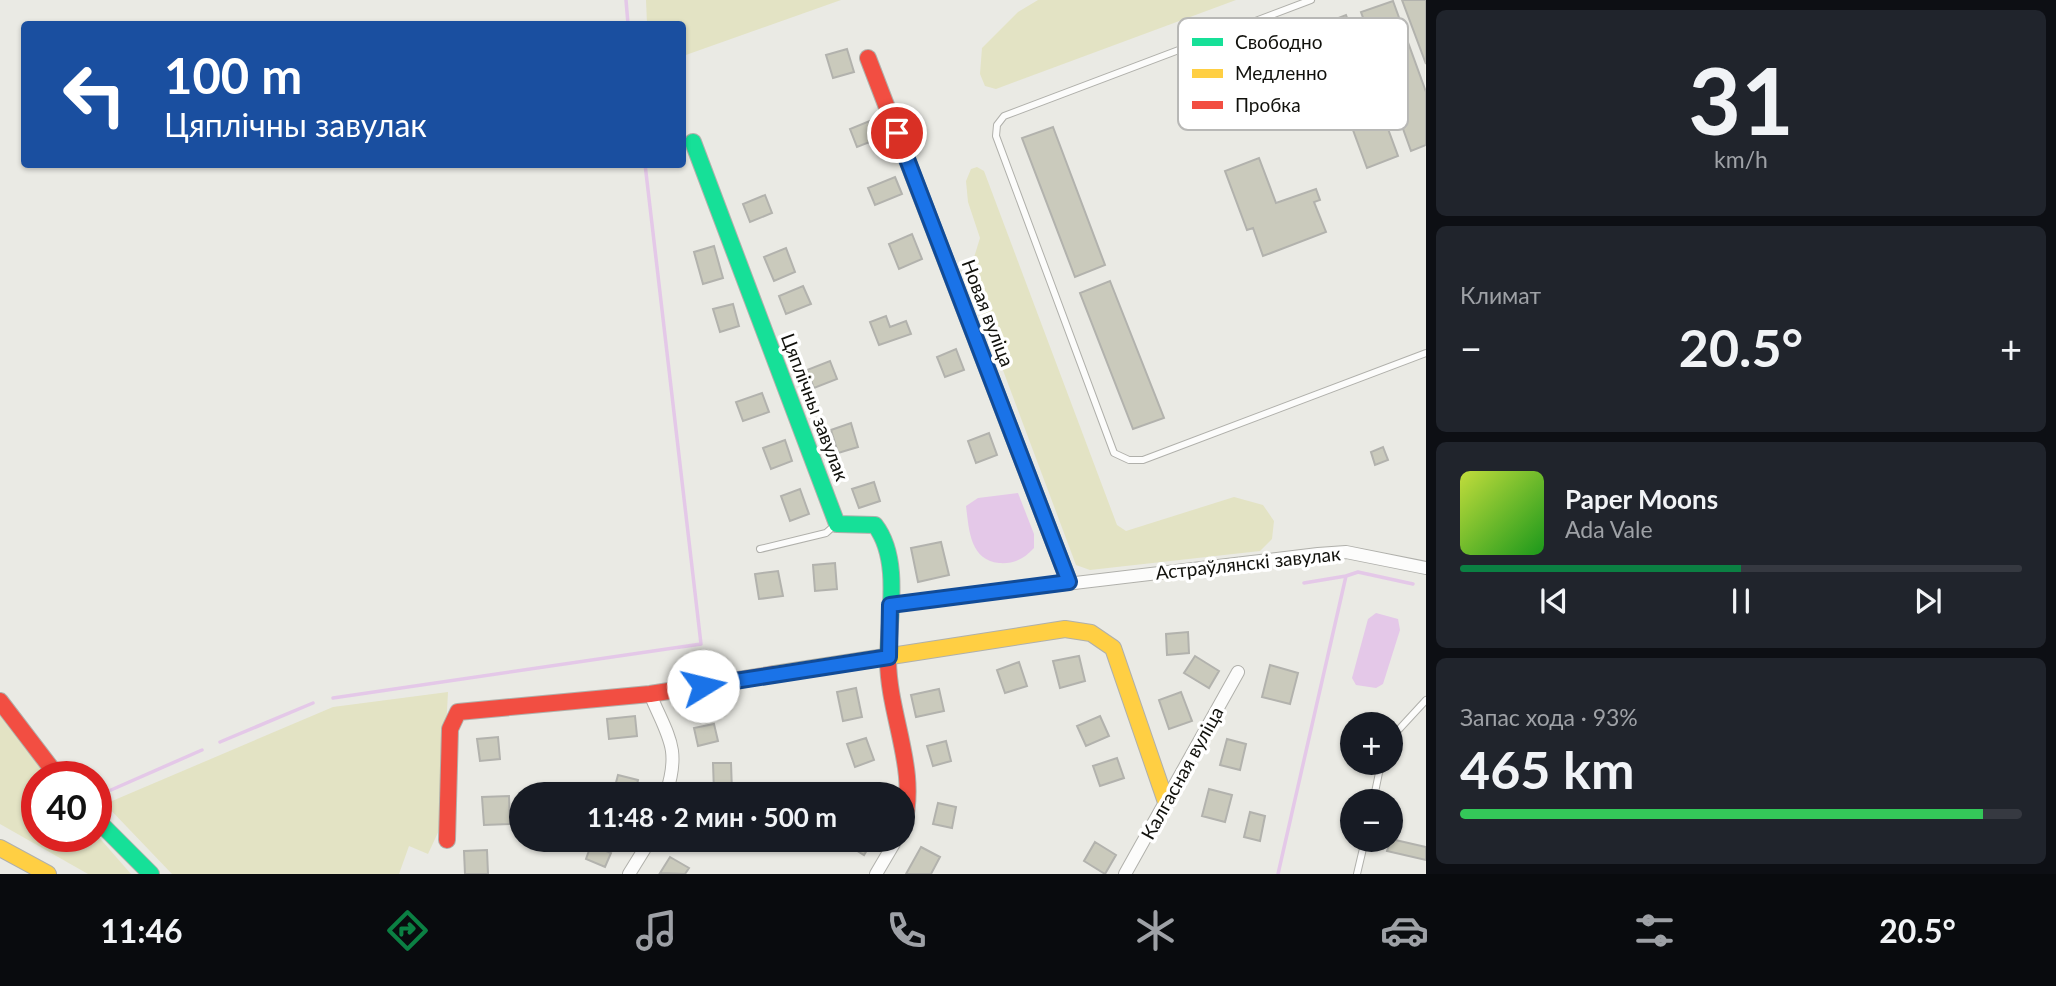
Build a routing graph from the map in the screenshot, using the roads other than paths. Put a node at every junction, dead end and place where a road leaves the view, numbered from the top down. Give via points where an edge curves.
1 (1311, 0) edge
2 (1263, 18) edge
3 (1178, 50) edge
4 (868, 58) dead end
5 (693, 142) dead end
6 (1426, 353) edge
7 (837, 524) junction
8 (760, 549) dead end
9 (1426, 568) edge
10 (1069, 582) junction
11 (890, 605) junction
12 (889, 657) junction
13 (1238, 672) dead end
14 (650, 694) junction
15 (0, 701) edge
16 (1426, 701) edge
17 (1403, 725) edge
18 (46, 761) edge
19 (670, 782) edge
20 (911, 782) edge
21 (1166, 802) junction
22 (112, 835) edge
23 (447, 840) dead end
24 (0, 848) edge
25 (643, 852) edge
26 (889, 852) edge
27 (1362, 852) edge
28 (48, 874) edge
29 (151, 874) edge
30 (629, 874) edge
31 (876, 874) edge
32 (1125, 874) edge
33 (1357, 874) edge

1 - 2 lane
3 - 6 lane via 1004,116 997,125 996,136 1114,453 1143,460
4 - 10 main road, Новая вуліца
5 - 7 main road, Цяплічны завулак
7 - 8 lane via 826,533
7 - 11 main road via 868,523 880,530
9 - 10 street, Астраўлянскі завулак via 1346,552
10 - 11 street, Астраўлянскі завулак
11 - 12 main road
12 - 14 main road
12 - 20 main road via 889,680
12 - 21 main road via 1065,629 1099,635 1113,649
13 - 21 street, Калгасная вуліца
14 - 19 street via 672,746
14 - 23 main road via 458,712 450,729
15 - 18 main road
16 - 17 lane
21 - 32 street, Калгасная вуліца
22 - 29 main road
24 - 28 main road
25 - 30 street
26 - 31 street
27 - 33 lane

